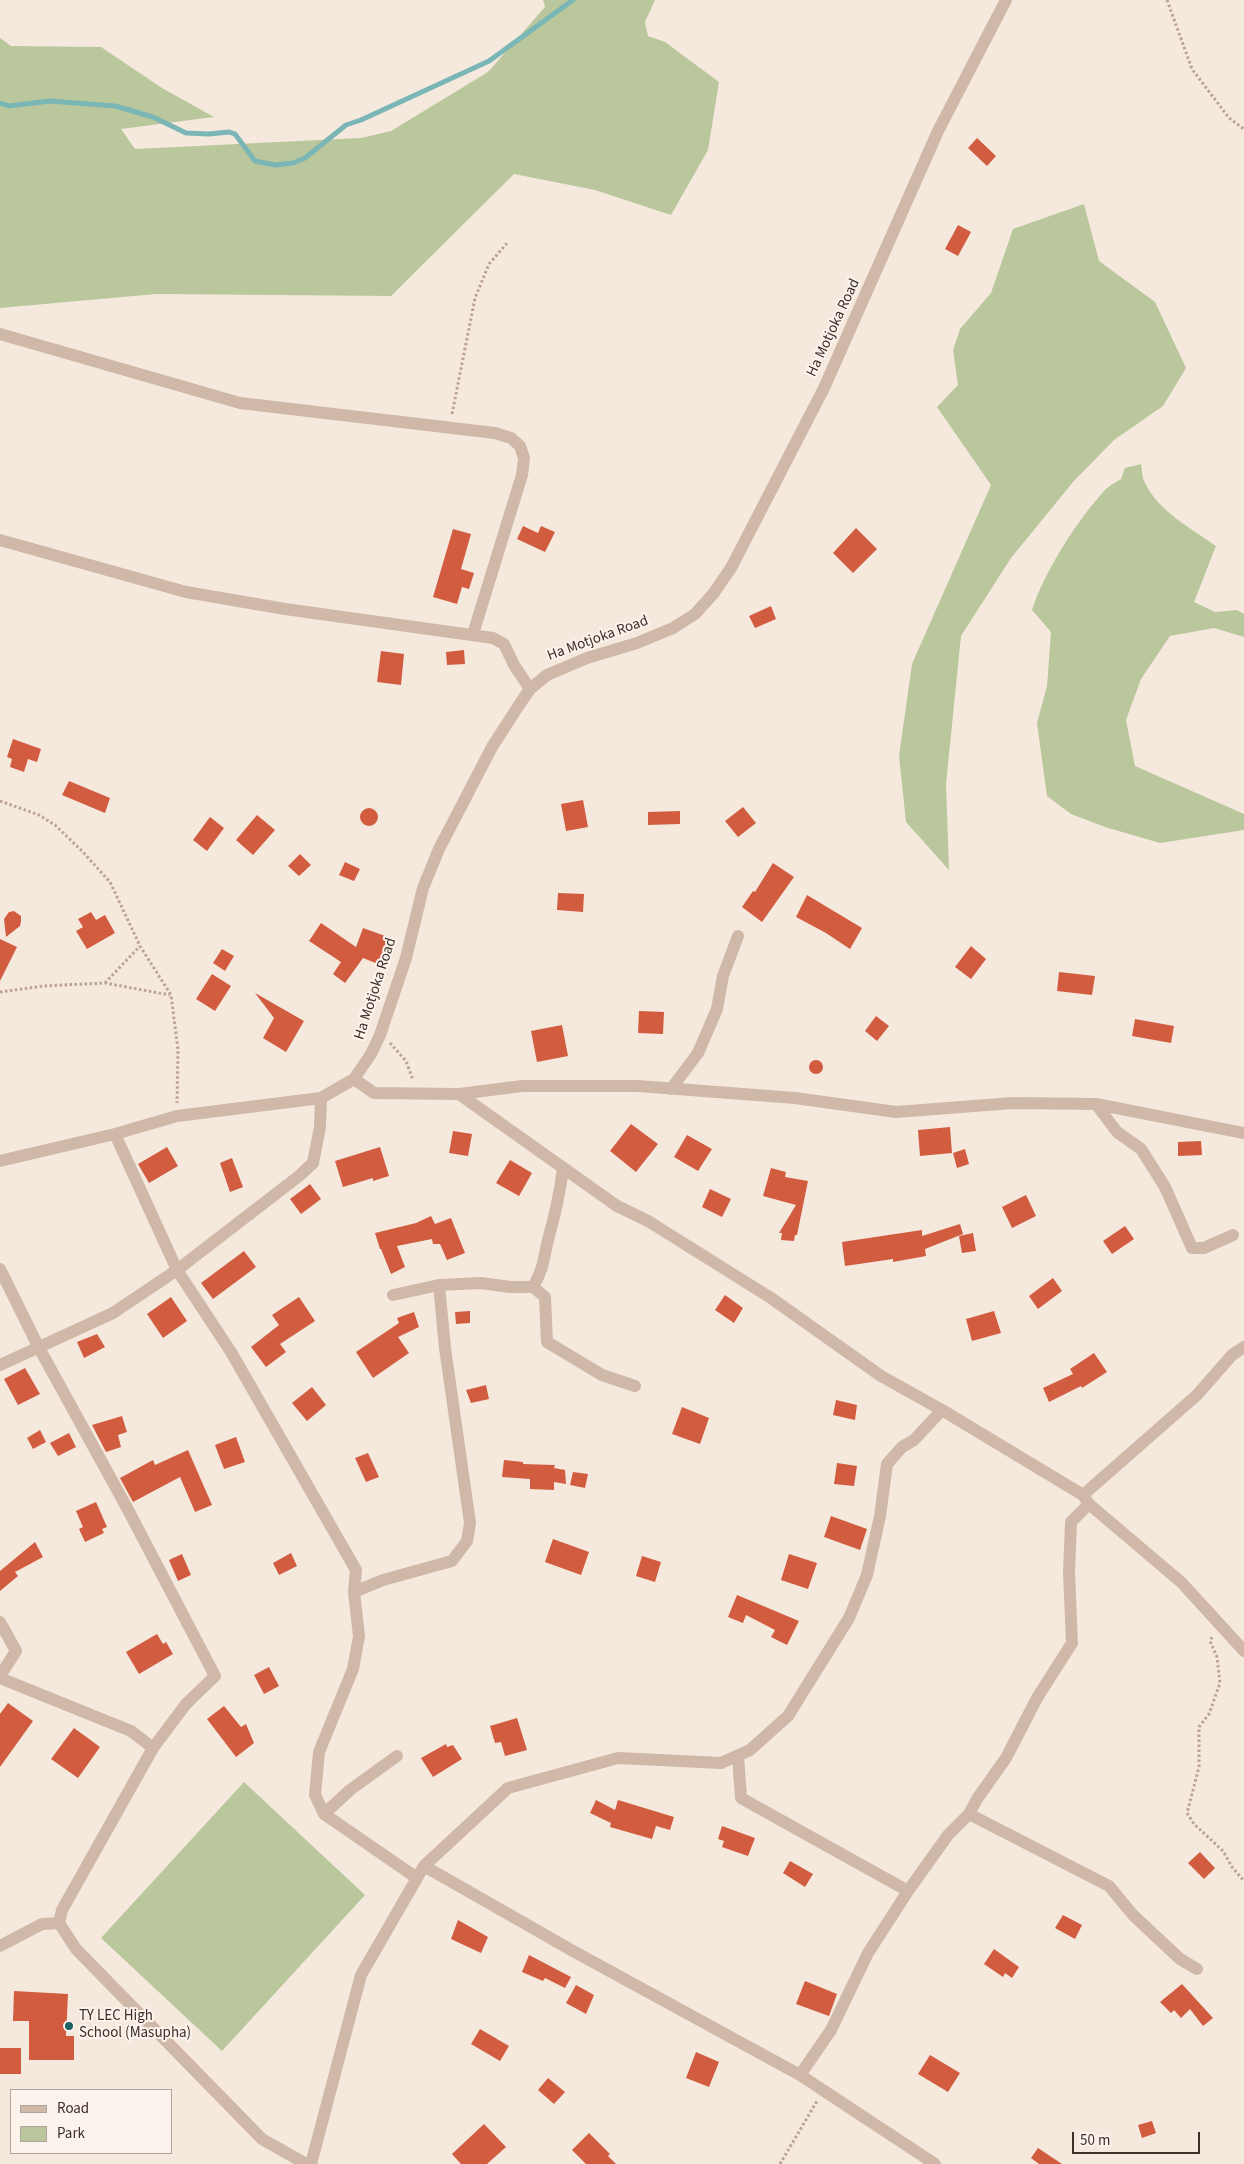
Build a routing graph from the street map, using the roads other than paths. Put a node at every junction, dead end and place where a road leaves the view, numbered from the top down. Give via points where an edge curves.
1 (1006, 0) edge
2 (0, 334) edge
3 (0, 540) edge
4 (473, 634) junction
5 (530, 689) junction
6 (738, 936) dead end
7 (354, 1079) junction
8 (671, 1089) junction
9 (459, 1094) junction
10 (321, 1098) junction
11 (1096, 1104) junction
12 (1244, 1133) edge
13 (115, 1134) junction
14 (0, 1161) edge
15 (563, 1168) junction
16 (1233, 1235) dead end
17 (0, 1270) edge
18 (177, 1270) junction
19 (439, 1286) junction
20 (533, 1287) junction
21 (393, 1295) dead end
22 (38, 1346) junction
23 (1244, 1347) edge
24 (0, 1364) edge
25 (635, 1386) dead end
26 (942, 1410) junction
27 (1086, 1500) junction
28 (354, 1592) junction
29 (0, 1622) edge
30 (1244, 1651) edge
31 (0, 1677) edge
32 (153, 1748) junction
33 (397, 1756) dead end
34 (738, 1756) junction
35 (324, 1814) junction
36 (969, 1814) junction
37 (424, 1866) junction
38 (417, 1878) junction
39 (908, 1891) junction
40 (59, 1923) junction
41 (0, 1946) edge
42 (1197, 1969) dead end
43 (800, 2074) junction
44 (306, 2164) edge
45 (311, 2164) edge
46 (935, 2164) edge

1 - 5 street, Ha Motjoka Road via 934,140 824,388 731,568 695,614 672,628 638,644 561,668 546,675
2 - 4 street via 240,402 450,427 512,438 520,446 524,458 522,475
3 - 4 street via 186,592 284,609
4 - 5 street via 504,644
5 - 7 street, Ha Motjoka Road via 492,747 439,849 424,888 406,958 380,1036
6 - 8 street via 723,976 717,1009 698,1053
7 - 9 street via 374,1093
7 - 10 street, Ha Motjoka Road
8 - 9 street via 522,1086
8 - 11 street via 795,1098 896,1112 1014,1102
9 - 15 street
10 - 13 street, Ha Motjoka Road via 177,1116
10 - 18 street via 320,1128 313,1162
11 - 12 street
11 - 16 street via 1117,1132 1141,1149 1166,1188 1192,1248 1204,1248
13 - 14 street, Ha Motjoka Road
13 - 18 street
15 - 20 street via 560,1197 542,1271
15 - 26 street via 617,1206 648,1221 771,1298 881,1376
17 - 22 street
18 - 22 street via 113,1313
18 - 28 street via 231,1352 356,1570
19 - 20 street via 481,1283 510,1288
19 - 21 street
19 - 28 street via 470,1523 467,1542 452,1561 383,1580
20 - 25 street via 545,1297 548,1342 602,1375
22 - 24 street
22 - 32 street via 215,1676 186,1704
23 - 27 street via 1232,1355 1190,1401
26 - 27 street
26 - 34 street via 887,1464 867,1575 849,1618 788,1716 750,1750
27 - 30 street via 1182,1583
27 - 36 street via 1071,1522 1072,1643 1037,1698 1006,1758
28 - 35 street via 359,1636 353,1669 319,1752 315,1795
29 - 31 street via 16,1651
31 - 32 street via 131,1731
32 - 40 street via 62,1910
33 - 35 street via 350,1790
34 - 37 street via 722,1763 618,1758 508,1788
34 - 39 street via 741,1798
35 - 38 street
36 - 39 street via 948,1835
36 - 42 street via 1109,1886 1133,1915 1180,1959
37 - 38 street
37 - 43 street
38 - 45 street via 361,1975
39 - 43 street via 868,1953 831,2030
40 - 41 street via 42,1924
40 - 44 street via 76,1949 262,2140
43 - 46 street

